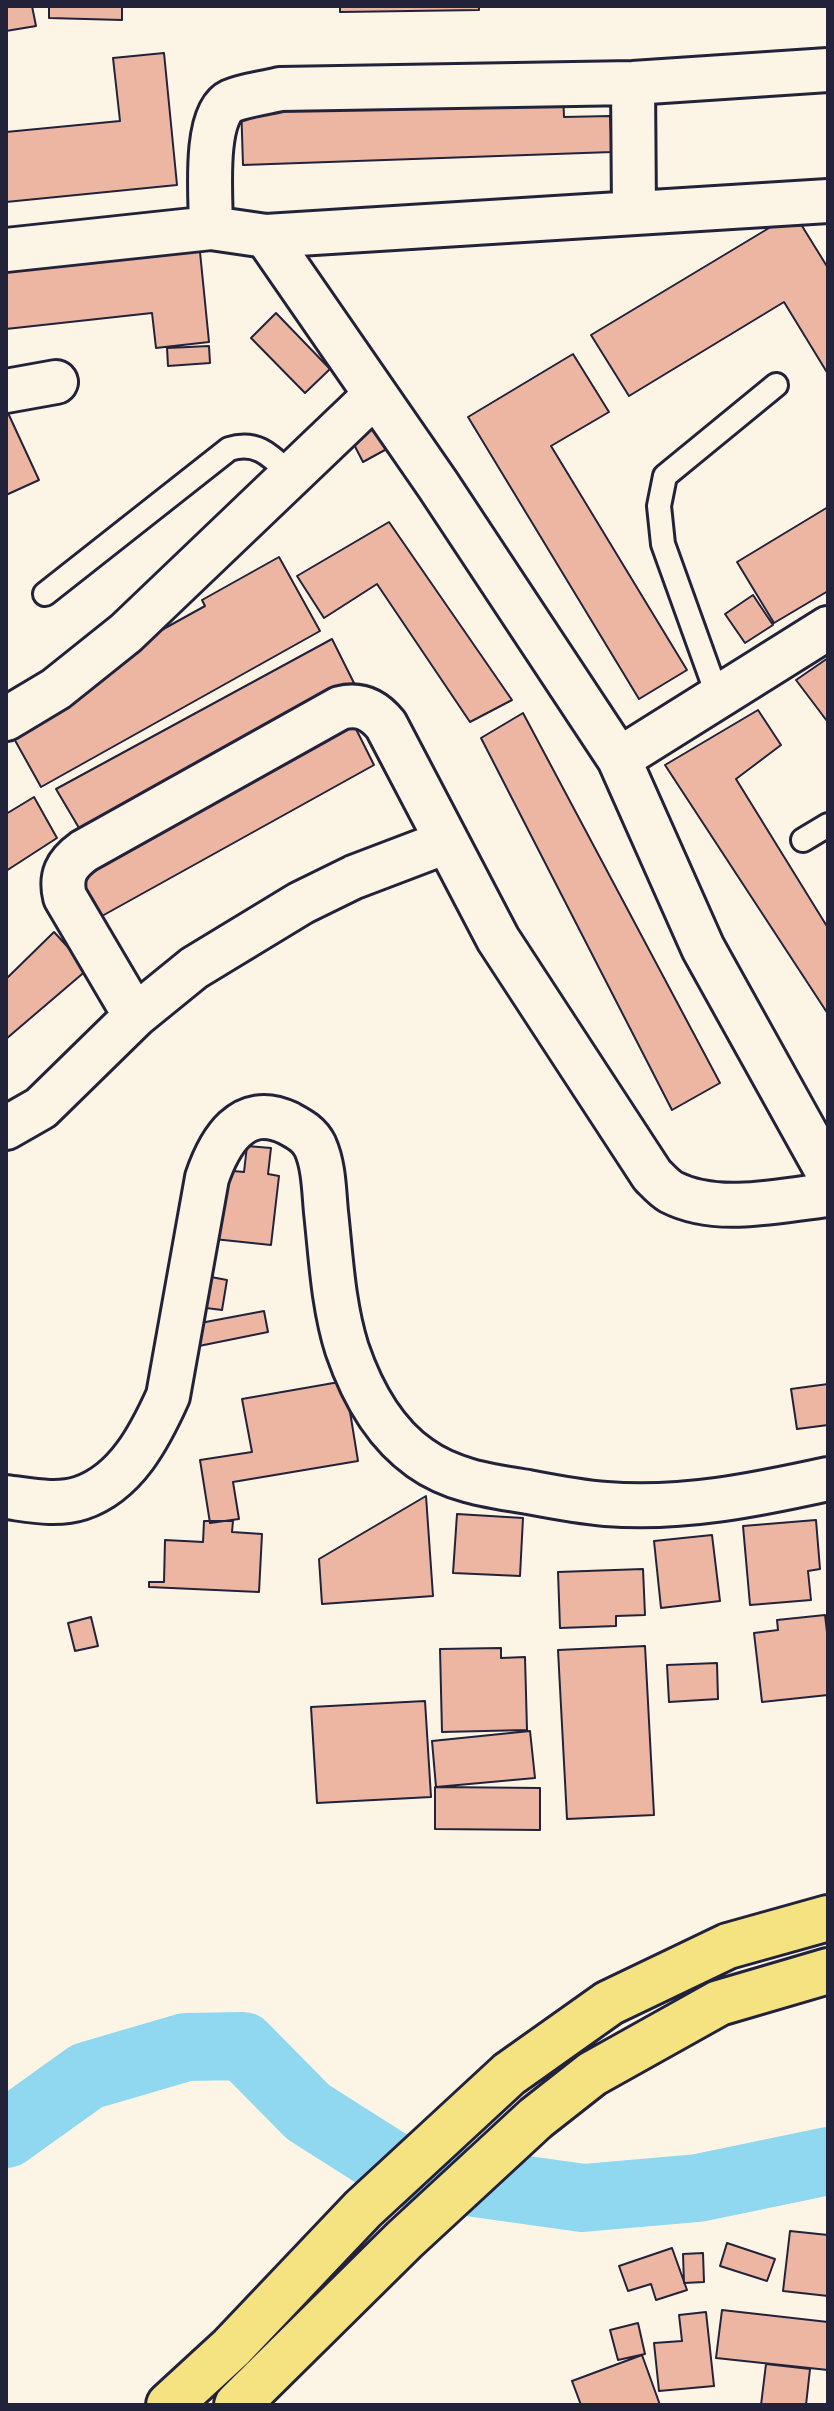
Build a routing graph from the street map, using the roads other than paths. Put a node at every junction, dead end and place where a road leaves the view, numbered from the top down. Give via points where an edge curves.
1 (828, 70) edge
2 (633, 83) junction
3 (828, 201) edge
4 (634, 212) junction
5 (211, 228) junction
6 (266, 236) junction
7 (6, 250) edge
8 (56, 382) dead end
9 (776, 385) dead end
10 (6, 391) edge
11 (374, 396) junction
12 (290, 474) junction
13 (45, 594) dead end
14 (828, 628) edge
15 (718, 697) junction
16 (6, 719) edge
17 (619, 759) junction
18 (828, 825) edge
19 (803, 840) dead end
20 (446, 842) junction
21 (135, 1016) junction
22 (6, 1128) edge
23 (828, 1173) edge
24 (828, 1195) edge
25 (828, 1479) edge
26 (6, 1497) edge
27 (828, 1918) edge
28 (828, 1971) edge
29 (169, 2405) edge
30 (237, 2405) edge

1 - 2 street
2 - 4 street
2 - 5 street via 280,89 229,102 218,114 211,146
3 - 4 street
4 - 6 street
5 - 6 street
5 - 7 street
6 - 11 street
8 - 10 street
9 - 15 lane via 665,476 659,506 663,544
11 - 12 street
11 - 17 street
12 - 13 lane via 257,447 229,449
12 - 16 street via 126,633 56,689
14 - 15 street
15 - 17 street
17 - 23 street via 703,948
18 - 19 lane
20 - 21 street via 301,903 194,968
20 - 21 street via 379,716 361,706 340,708 84,851 63,876 65,897
20 - 24 street via 498,939 652,1175 670,1191 701,1203 734,1205
21 - 22 street via 41,1108
25 - 26 street via 704,1502 606,1504 454,1477 419,1457 368,1400 346,1347 315,1146 305,1132 263,1118 240,1124 217,1150 207,1178 168,1396 136,1456 109,1484 80,1499
27 - 29 highway via 728,1946 609,2003 509,2074 363,2209
28 - 30 highway via 719,2003 592,2074 536,2118 404,2240

